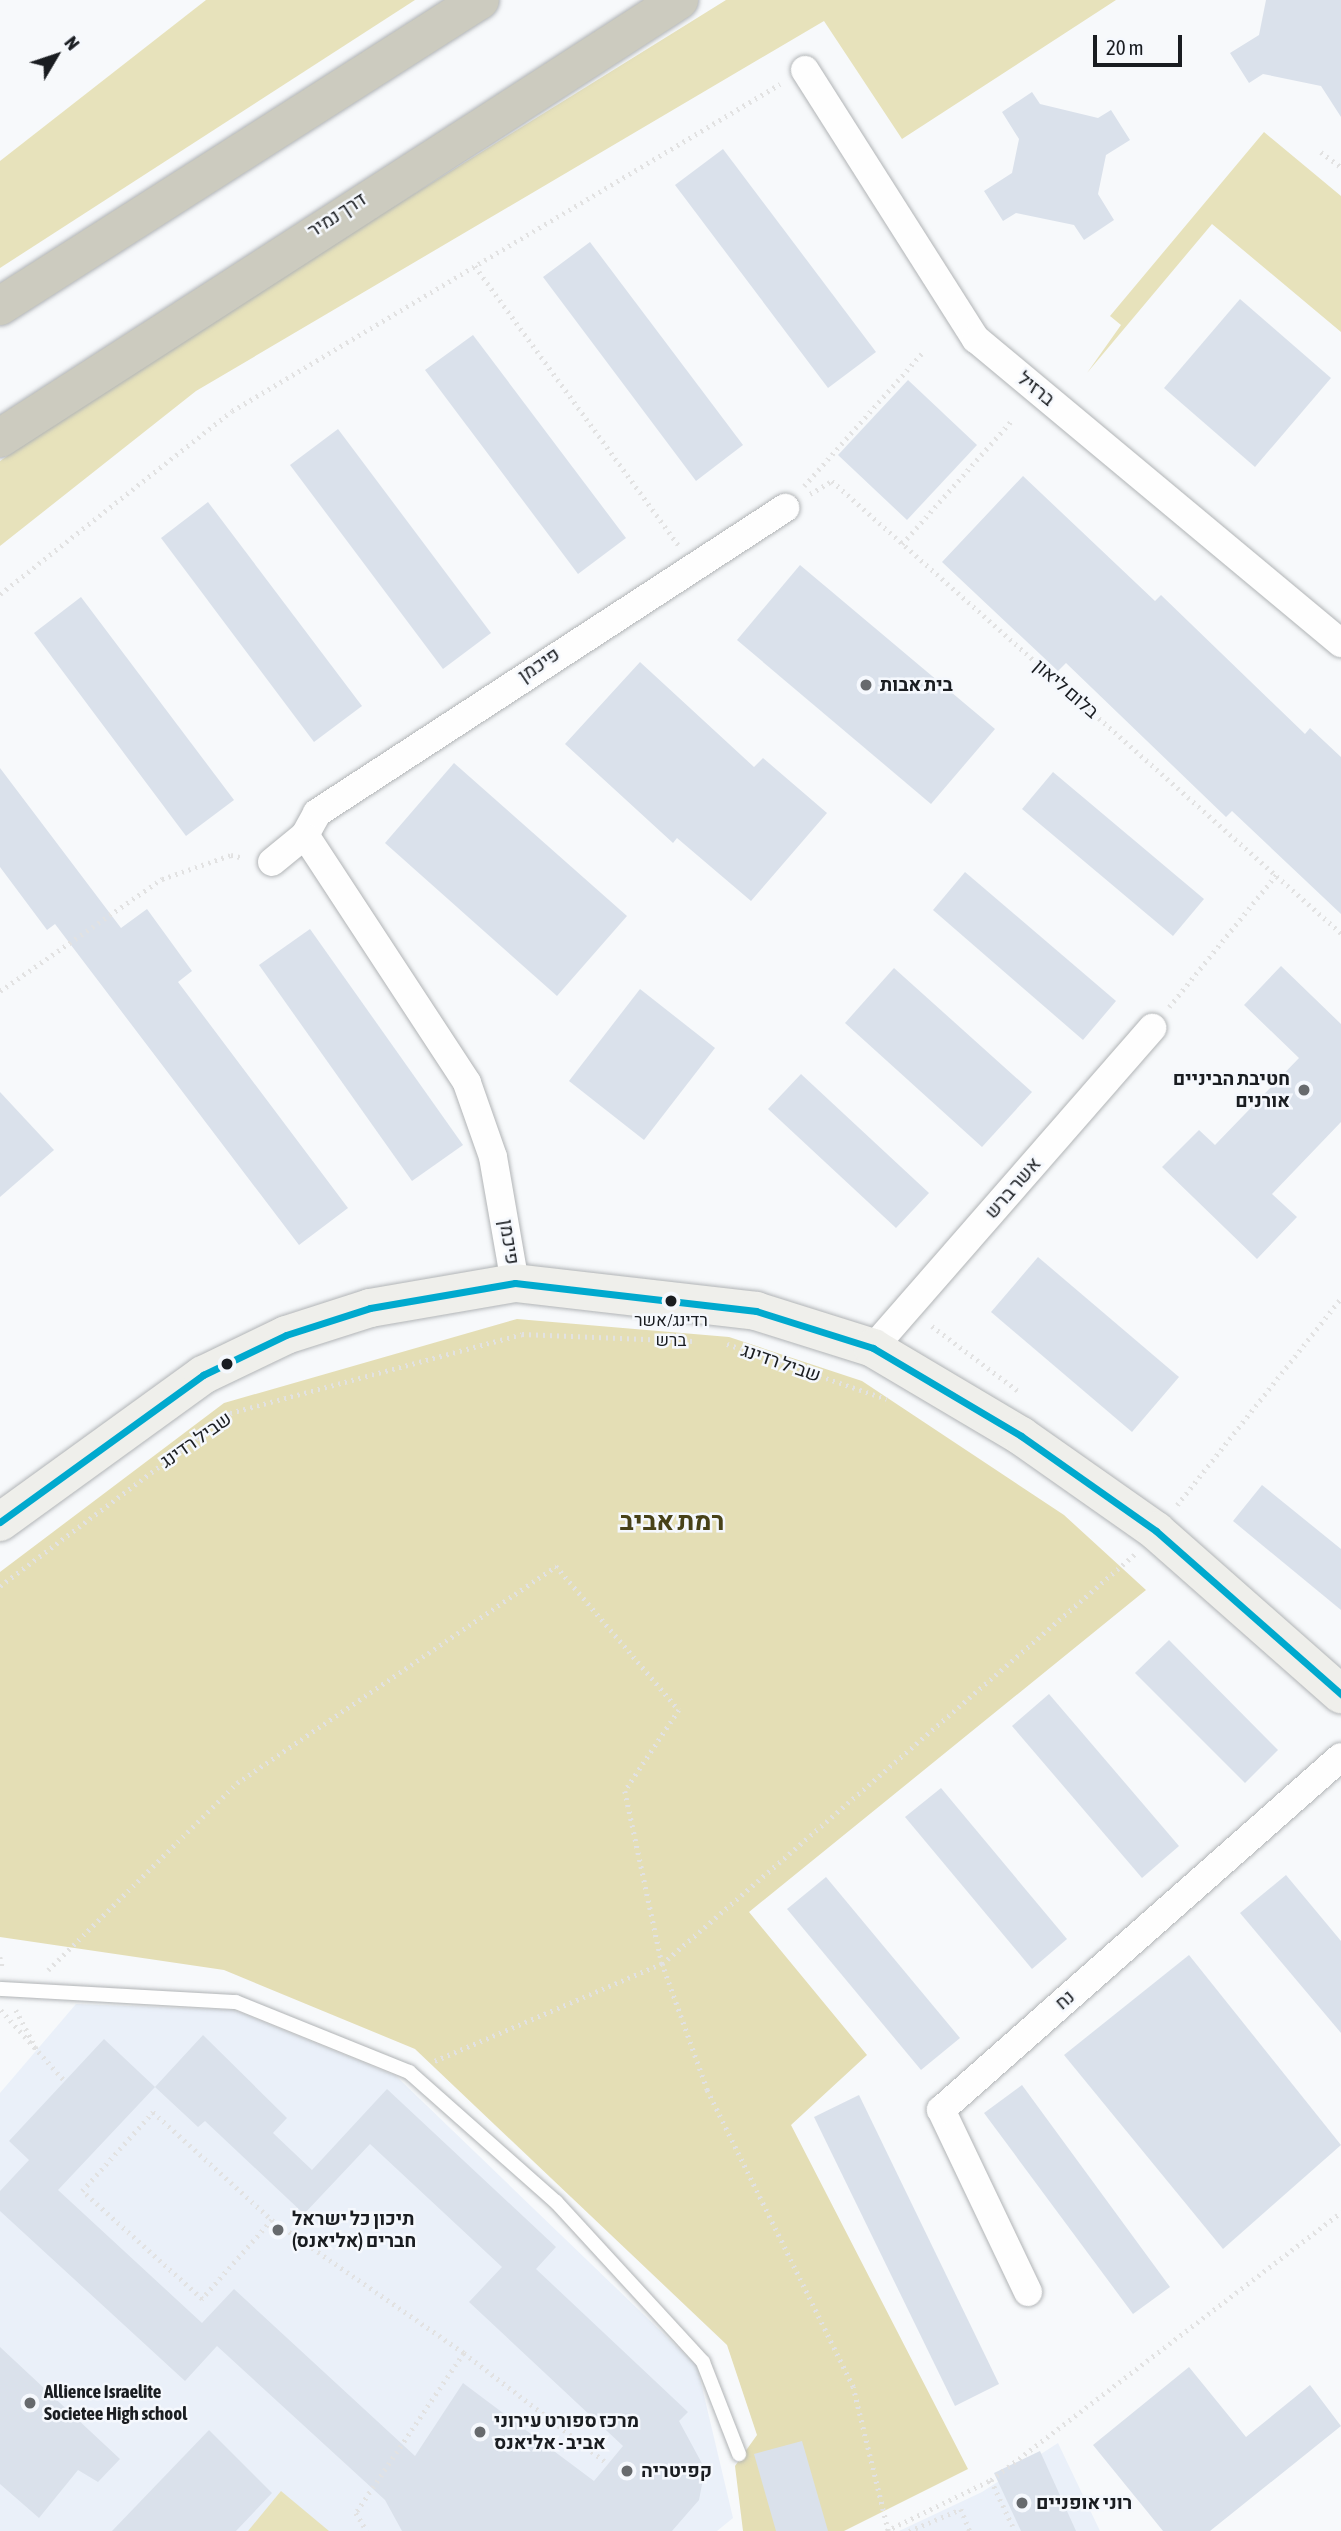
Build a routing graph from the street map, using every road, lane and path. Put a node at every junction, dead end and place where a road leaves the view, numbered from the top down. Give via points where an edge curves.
1 (480, 0) edge
2 (679, 0) edge
3 (805, 70) joint
4 (1321, 152) dead end
5 (1341, 167) edge
6 (475, 267) junction
7 (0, 306) edge
8 (922, 353) dead end
9 (1012, 421) dead end
10 (0, 438) edge
11 (785, 508) junction
12 (902, 544) junction
13 (692, 564) junction
14 (0, 594) edge
15 (1341, 643) edge
16 (305, 835) junction
17 (272, 862) joint
18 (1276, 875) junction
19 (1341, 933) edge
20 (0, 991) edge
21 (1152, 1028) joint
22 (515, 1283) junction
23 (1341, 1298) edge
24 (706, 1341) dead end
25 (719, 1342) dead end
26 (873, 1348) junction
27 (907, 1367) junction
28 (1031, 1401) dead end
29 (0, 1522) edge
30 (1156, 1531) junction
31 (0, 1586) edge
32 (1341, 1694) edge
33 (1341, 1757) edge
34 (662, 1964) junction
35 (0, 1989) edge
36 (25, 1993) junction
37 (0, 2009) edge
38 (408, 2072) junction
39 (65, 2081) dead end
40 (1341, 2213) edge
41 (272, 2220) junction
42 (1028, 2292) dead end
43 (464, 2353) junction
44 (739, 2454) dead end
45 (608, 2464) dead end
46 (991, 2480) junction
47 (367, 2531) edge
48 (887, 2531) edge
49 (909, 2531) edge
50 (970, 2531) edge
51 (1015, 2531) edge

1 - 7 highway
2 - 10 highway, דרך נמיר
3 - 6 path
3 - 15 street, ברזיל via 976,339
4 - 5 path
6 - 13 path
6 - 14 path via 232,411
8 - 11 path
9 - 12 path
11 - 12 path, בלום ליאון via 832,481
11 - 13 street, פיכמן
12 - 18 path, בלום ליאון
13 - 16 street, פיכמן via 317,813
16 - 17 street, פיכמן
16 - 22 street, פיכמן via 467,1083 493,1157
17 - 20 path via 231,855 162,879
18 - 19 path, בלום ליאון
18 - 21 path
21 - 26 street, אשר ברש
22 - 26 street via 756,1311
22 - 29 street via 418,1297 286,1335 203,1374
23 - 30 path
24 - 31 path, שביל רדינג via 522,1334 230,1413
25 - 27 path, שביל רדינג via 892,1400
26 - 27 street
27 - 28 path, שביל רדינג via 933,1324
27 - 30 street via 1021,1436
30 - 32 street
30 - 34 path
33 - 42 street, נח via 941,2110
34 - 36 path via 625,1791 679,1710 556,1566 237,1783
34 - 38 path
34 - 48 path via 707,2090 853,2387
35 - 36 lane
36 - 38 lane via 236,2002
37 - 39 path
38 - 44 lane via 556,2202 703,2362
40 - 46 path
41 - 41 path via 202,2299 82,2191 153,2112
41 - 43 path
43 - 45 path
43 - 47 path via 356,2513
46 - 48 path
46 - 51 path
49 - 50 path via 961,2509

